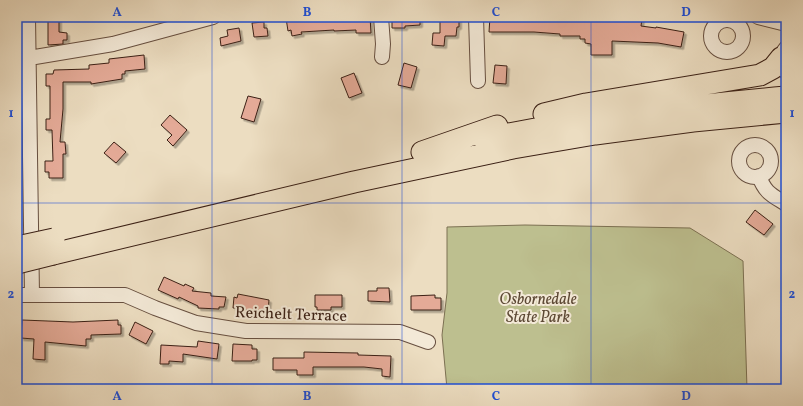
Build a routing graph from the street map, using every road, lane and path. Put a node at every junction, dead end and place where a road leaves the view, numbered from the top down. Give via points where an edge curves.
1 (28, 17) edge
2 (213, 17) edge
3 (381, 17) edge
4 (476, 17) edge
5 (758, 17) edge
6 (783, 21) edge
7 (382, 57) dead end
8 (23, 59) edge
9 (784, 59) edge
10 (478, 81) dead end
11 (786, 96) edge
12 (786, 112) edge
13 (422, 152) junction
14 (759, 176) dead end
15 (786, 204) edge
16 (54, 246) junction
17 (17, 248) edge
18 (17, 263) edge
19 (17, 295) edge
20 (32, 295) junction
21 (428, 342) dead end

1 - 8 street
2 - 8 street via 113,44
3 - 7 street
4 - 10 street
5 - 6 street
8 - 20 street
9 - 13 highway via 760,75 586,104 488,128
11 - 13 highway via 553,125
12 - 16 highway via 595,134 513,148
13 - 16 highway
14 - 15 street via 762,186
16 - 17 highway, bridge
16 - 18 highway, bridge
19 - 20 street, Reichelt Terrace
20 - 21 street, Reichelt Terrace via 125,295 196,323 246,331 400,332

